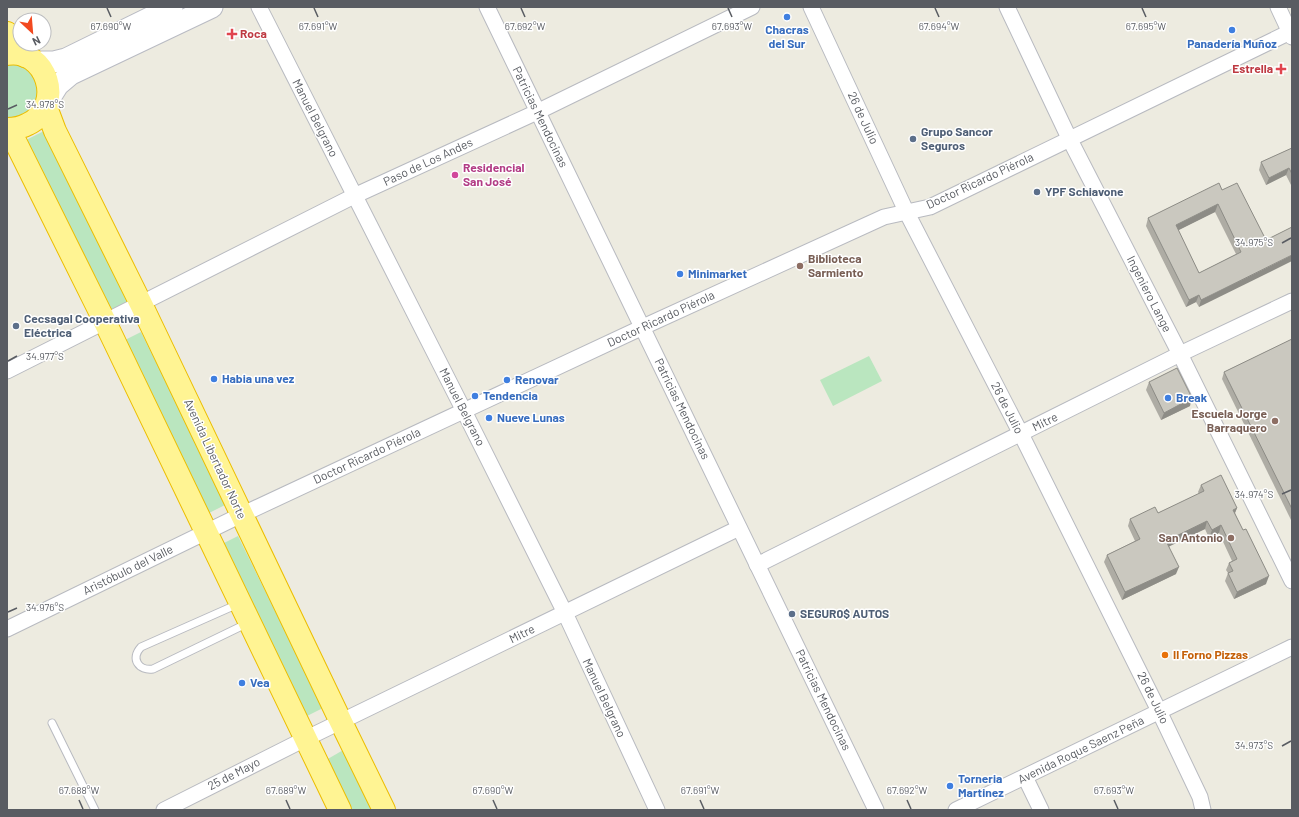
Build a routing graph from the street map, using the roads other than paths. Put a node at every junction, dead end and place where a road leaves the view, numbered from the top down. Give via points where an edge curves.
1 (172, 7) edge
2 (212, 7) edge
3 (259, 7) edge
4 (487, 7) edge
5 (752, 7) edge
6 (811, 7) edge
7 (1007, 7) edge
8 (1278, 7) edge
9 (7, 33) edge
10 (1291, 33) edge
11 (22, 57) edge
12 (47, 104) junction
13 (537, 112) junction
14 (8, 129) edge
15 (1069, 138) junction
16 (354, 196) junction
17 (906, 212) junction
18 (1292, 301) edge
19 (141, 304) junction
20 (105, 322) junction
21 (643, 327) junction
22 (1180, 354) junction
23 (7, 370) edge
24 (464, 411) junction
25 (1021, 434) junction
26 (241, 515) junction
27 (739, 528) junction
28 (206, 532) junction
29 (757, 565) junction
30 (1292, 581) edge
31 (244, 613) junction
32 (564, 613) junction
33 (7, 628) edge
34 (1292, 646) edge
35 (1160, 711) junction
36 (341, 722) junction
37 (52, 723) dead end
38 (304, 739) junction
39 (1025, 777) junction
40 (95, 810) edge
41 (164, 810) edge
42 (340, 810) edge
43 (384, 810) edge
44 (657, 810) edge
45 (876, 810) edge
46 (956, 810) edge
47 (1041, 810) edge
48 (1203, 810) edge

1 - 11 main road via 66,59 54,62
2 - 12 main road via 71,74 58,85
3 - 16 street, Manuel Belgrano
4 - 13 street, Patricias Mendocinas
5 - 13 street, Paso de Los Andes
6 - 17 street, 26 de Julio
7 - 15 street, Ingeniero Lange
8 - 10 street
9 - 11 highway, Avenida Libertador Norte
10 - 15 street, Doctor Ricardo Piérola
11 - 12 highway, Avenida Libertador Norte via 44,72 48,87
12 - 14 highway via 34,122
12 - 19 highway, Avenida Libertador Norte via 54,131
13 - 16 street, Paso de Los Andes
13 - 21 street, Patricias Mendocinas
14 - 20 highway
15 - 17 street, Doctor Ricardo Piérola via 930,206
15 - 22 street, Ingeniero Lange
16 - 19 street, Paso de Los Andes
16 - 24 street, Manuel Belgrano
17 - 21 street, Doctor Ricardo Piérola via 884,217
17 - 25 street, 26 de Julio
18 - 22 street, Mitre
19 - 20 street, Paso de Los Andes
19 - 26 highway, Avenida Libertador Norte
20 - 23 street, Paso de Los Andes
20 - 28 highway
21 - 24 street, Doctor Ricardo Piérola
21 - 27 street, Patricias Mendocinas
22 - 25 street, Mitre
22 - 30 street, Ingeniero Lange
24 - 26 street, Doctor Ricardo Piérola
24 - 32 street, Manuel Belgrano
25 - 29 street, Mitre
25 - 35 street, 26 de Julio
26 - 28 street, Doctor Ricardo Piérola
26 - 36 highway, Avenida Libertador Norte
27 - 29 street, Patricias Mendocinas
27 - 32 street, Mitre
28 - 31 highway
28 - 33 street, Aristóbulo del Valle
29 - 45 street, Patricias Mendocinas
31 - 31 lane via 141,647 137,651 138,664 147,670 153,669
31 - 38 highway
32 - 36 street, Mitre
32 - 44 street, Manuel Belgrano
34 - 35 street, Avenida Roque Saenz Peña
35 - 39 street, Avenida Roque Saenz Peña
35 - 48 street, 26 de Julio via 1200,797
36 - 38 street, Mitre
36 - 43 highway, Avenida Libertador Norte
37 - 40 lane
38 - 41 street, 25 de Mayo
38 - 42 highway
39 - 46 street, Avenida Roque Saenz Peña
39 - 47 street

